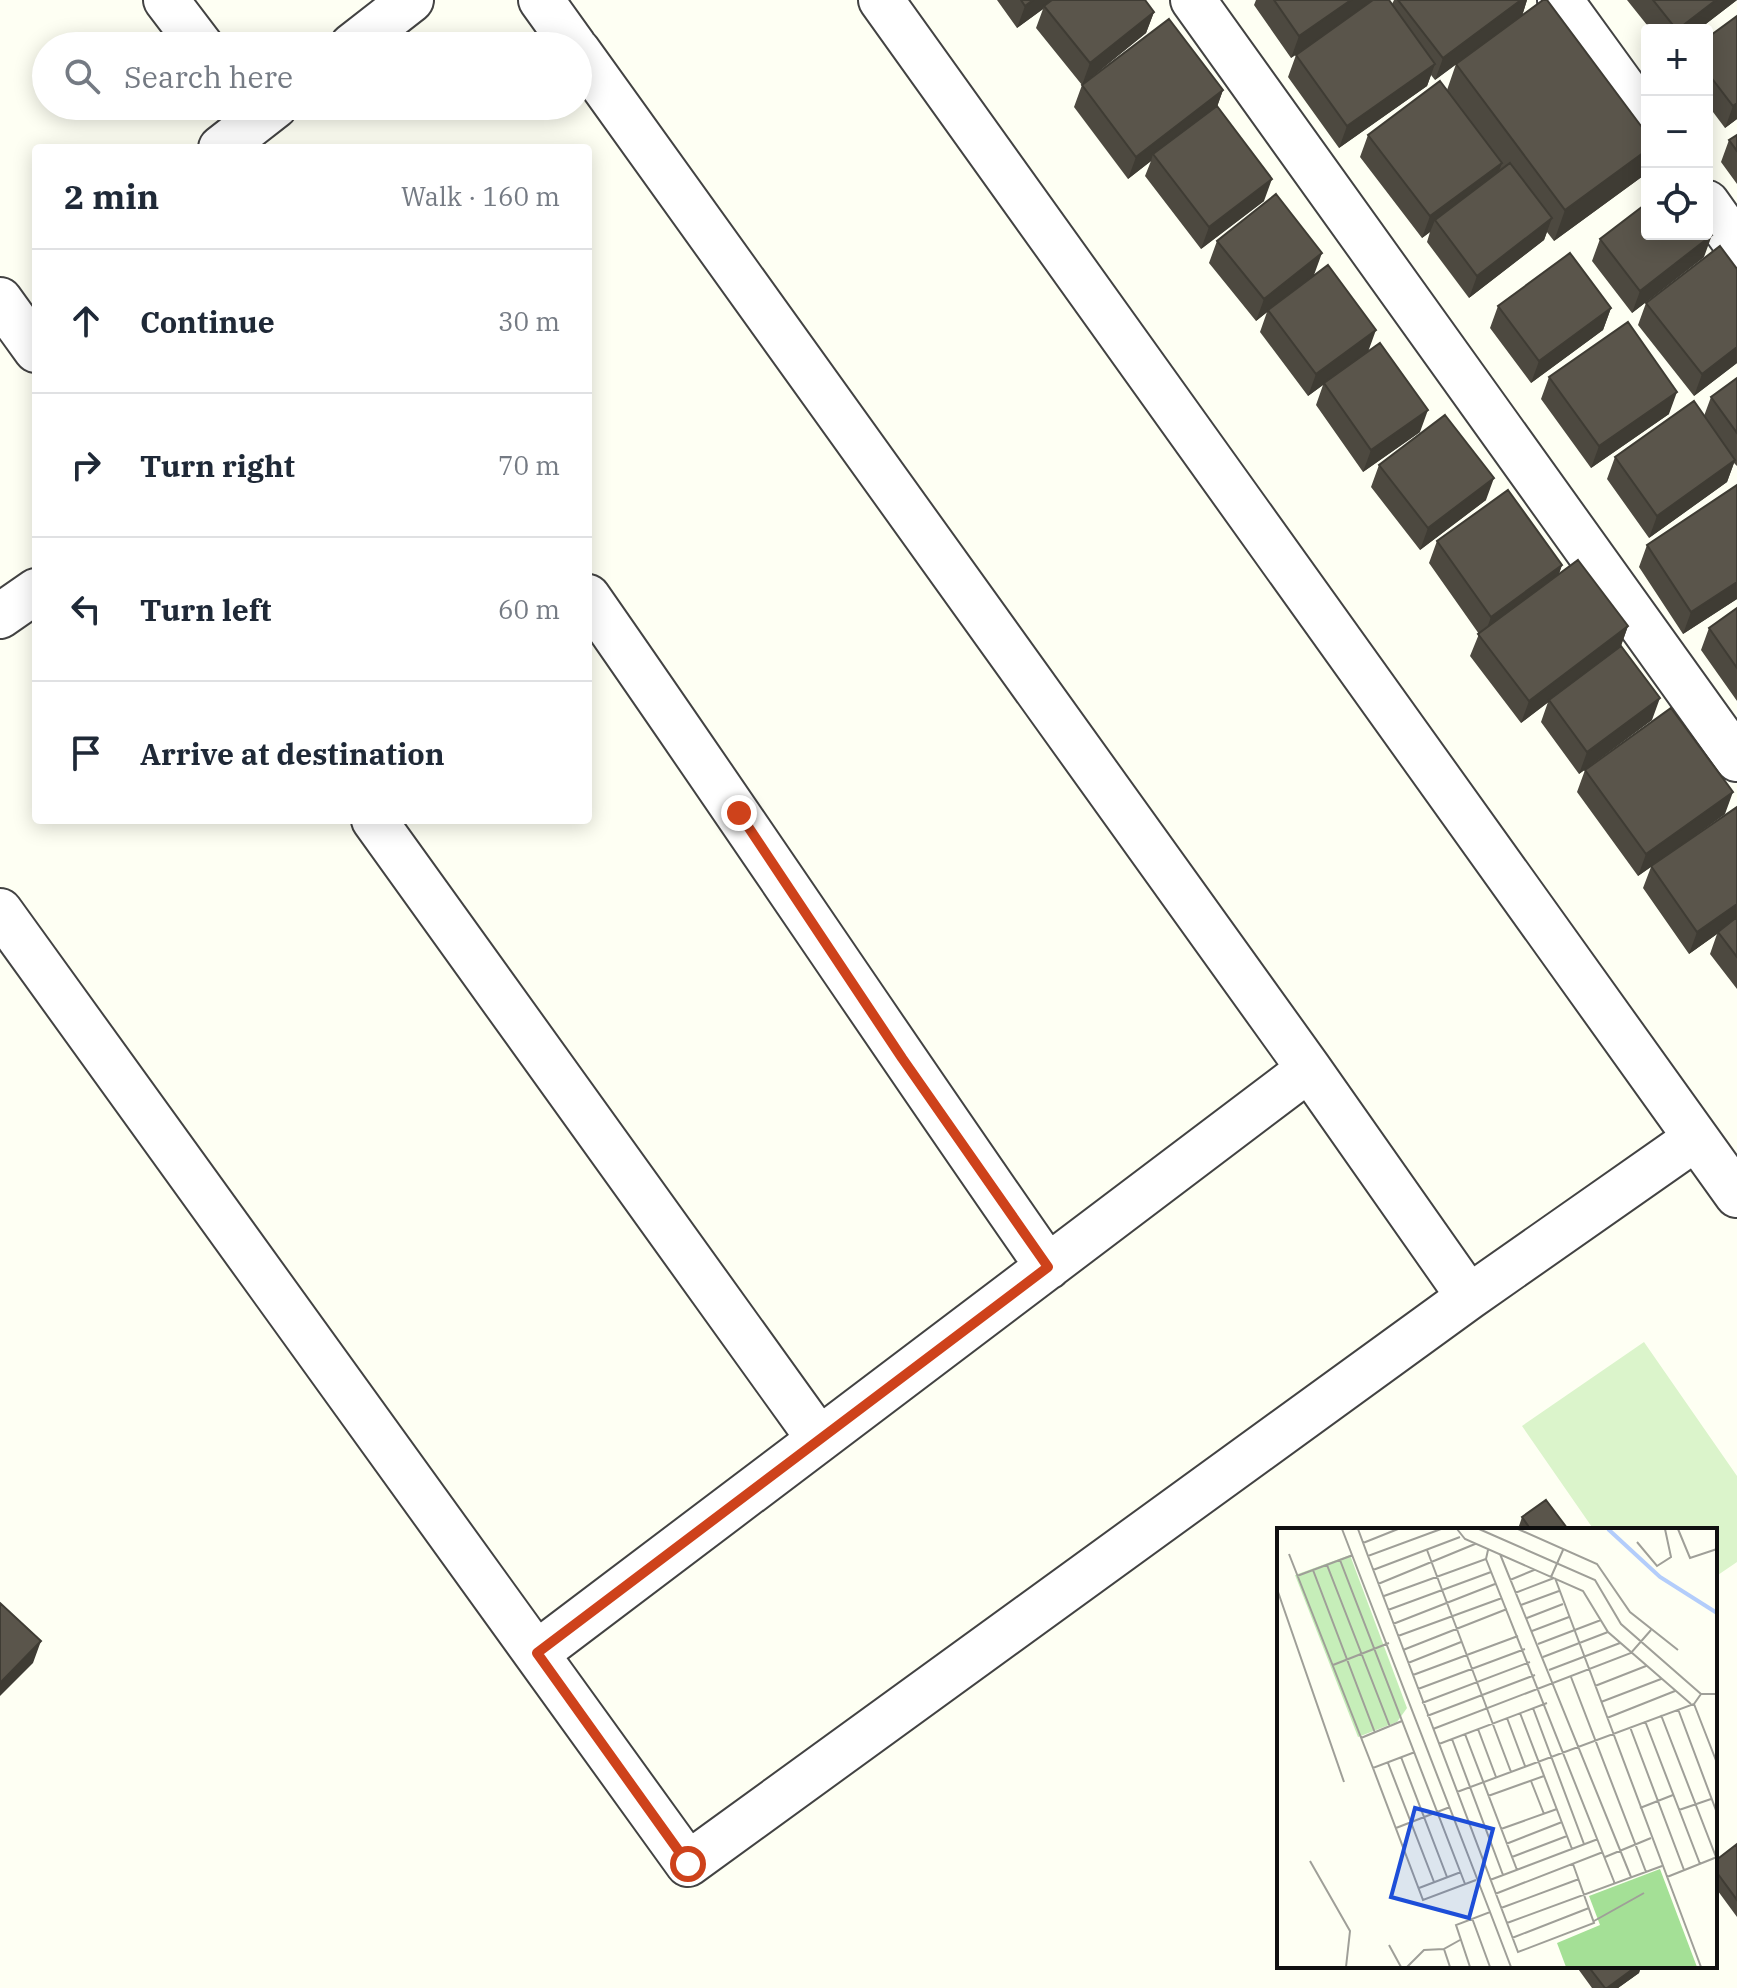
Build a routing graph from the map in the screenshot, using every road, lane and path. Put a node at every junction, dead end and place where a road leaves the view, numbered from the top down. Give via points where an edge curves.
1 (166, 0) edge
2 (411, 0) edge
3 (541, 0) edge
4 (881, 0) edge
5 (1193, 0) edge
6 (1560, 0) edge
7 (190, 32) edge
8 (370, 32) edge
9 (564, 32) edge
10 (592, 70) edge
11 (1641, 112) edge
12 (263, 120) edge
13 (227, 144) edge
14 (1713, 211) edge
15 (1737, 245) edge
16 (11, 306) edge
17 (32, 343) edge
18 (32, 594) edge
19 (592, 603) edge
20 (0, 616) edge
21 (1737, 759) edge
22 (377, 824) edge
23 (0, 911) edge
24 (1309, 1069) junction
25 (1696, 1138) junction
26 (1737, 1195) edge
27 (1048, 1267) junction
28 (1469, 1297) junction
29 (819, 1439) junction
30 (537, 1653) junction

1 - 7 street
2 - 8 street
3 - 9 street
4 - 25 street
5 - 21 street
6 - 11 street
10 - 24 street
12 - 13 street
14 - 15 street
16 - 17 street
18 - 20 street
19 - 27 street
22 - 29 street
23 - 30 street
24 - 27 street
24 - 28 street
25 - 26 street
25 - 28 street
27 - 29 street
28 - 30 street via 688,1864
29 - 30 street

